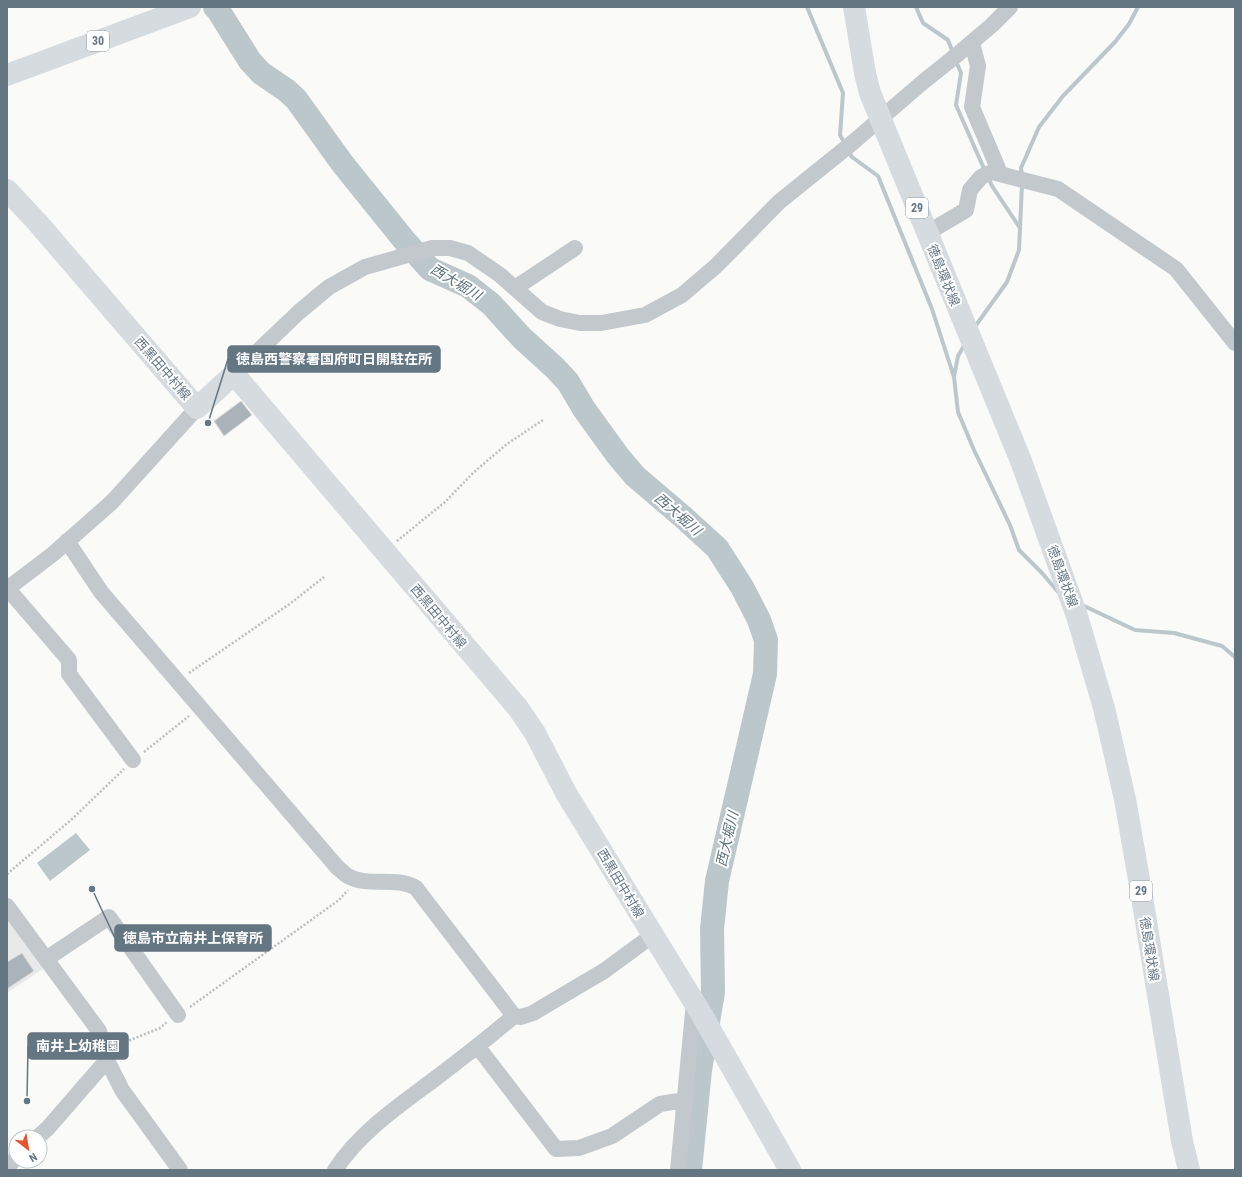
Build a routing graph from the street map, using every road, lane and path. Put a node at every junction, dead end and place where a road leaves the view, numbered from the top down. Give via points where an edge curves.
1 (190, 7) edge
2 (854, 7) edge
3 (1010, 7) edge
4 (972, 43) junction
5 (7, 75) edge
6 (880, 118) junction
7 (995, 174) junction
8 (7, 190) edge
9 (927, 233) junction
10 (575, 248) dead end
11 (515, 288) junction
12 (1235, 343) edge
13 (234, 374) junction
14 (197, 408) junction
15 (543, 420) dead end
16 (67, 541) junction
17 (384, 551) junction
18 (324, 577) dead end
19 (8, 589) edge
20 (177, 681) junction
21 (200, 708) junction
22 (133, 760) junction
23 (7, 874) edge
24 (359, 879) junction
25 (7, 906) edge
26 (653, 935) junction
27 (46, 959) junction
28 (178, 1015) junction
29 (514, 1016) junction
30 (703, 1017) junction
31 (478, 1047) junction
32 (106, 1055) junction
33 (685, 1100) junction
34 (47, 1129) edge
35 (180, 1170) edge
36 (335, 1170) edge
37 (678, 1170) edge
38 (790, 1170) edge
39 (1189, 1170) edge

1 - 5 main road, 30
2 - 6 main road, 徳島環状線 / 29 via 870,93
3 - 4 street
4 - 6 street
4 - 7 street via 978,66 972,107
6 - 9 main road, 徳島環状線 / 29
6 - 11 street via 779,202 694,286 645,315 601,324 560,319 542,312
7 - 9 street via 970,190 966,210
7 - 12 street via 1058,189 1176,269
8 - 14 main road, 西黒田中村線
9 - 39 main road, 徳島環状線 / 29 via 1021,462 1077,616 1104,708 1141,891
10 - 11 street
11 - 13 street via 468,253 450,248 432,248 404,255 365,267 329,287
13 - 14 main road, 西黒田中村線
13 - 17 main road, 西黒田中村線
14 - 16 street via 112,502
15 - 17 path via 507,444 474,472 445,502
16 - 19 street
16 - 20 street via 101,592
17 - 26 main road, 西黒田中村線 via 518,708 535,733 566,794
18 - 20 path via 291,603
19 - 22 street via 69,660 69,674
20 - 21 street
21 - 22 path
21 - 24 street via 337,867 350,878
22 - 23 path via 71,820
24 - 28 path via 339,900
24 - 29 street via 409,884 416,888
25 - 27 street
26 - 29 street via 604,971 533,1013 521,1017
26 - 30 main road, 西黒田中村線
27 - 28 street via 109,917
27 - 32 street via 99,1031
28 - 32 path via 160,1028
29 - 31 street
30 - 33 street
30 - 38 main road, 西黒田中村線
31 - 33 street via 556,1149 579,1148 612,1136 660,1104
31 - 36 street via 386,1116 344,1155
32 - 34 street
32 - 35 street via 122,1090
33 - 37 street

